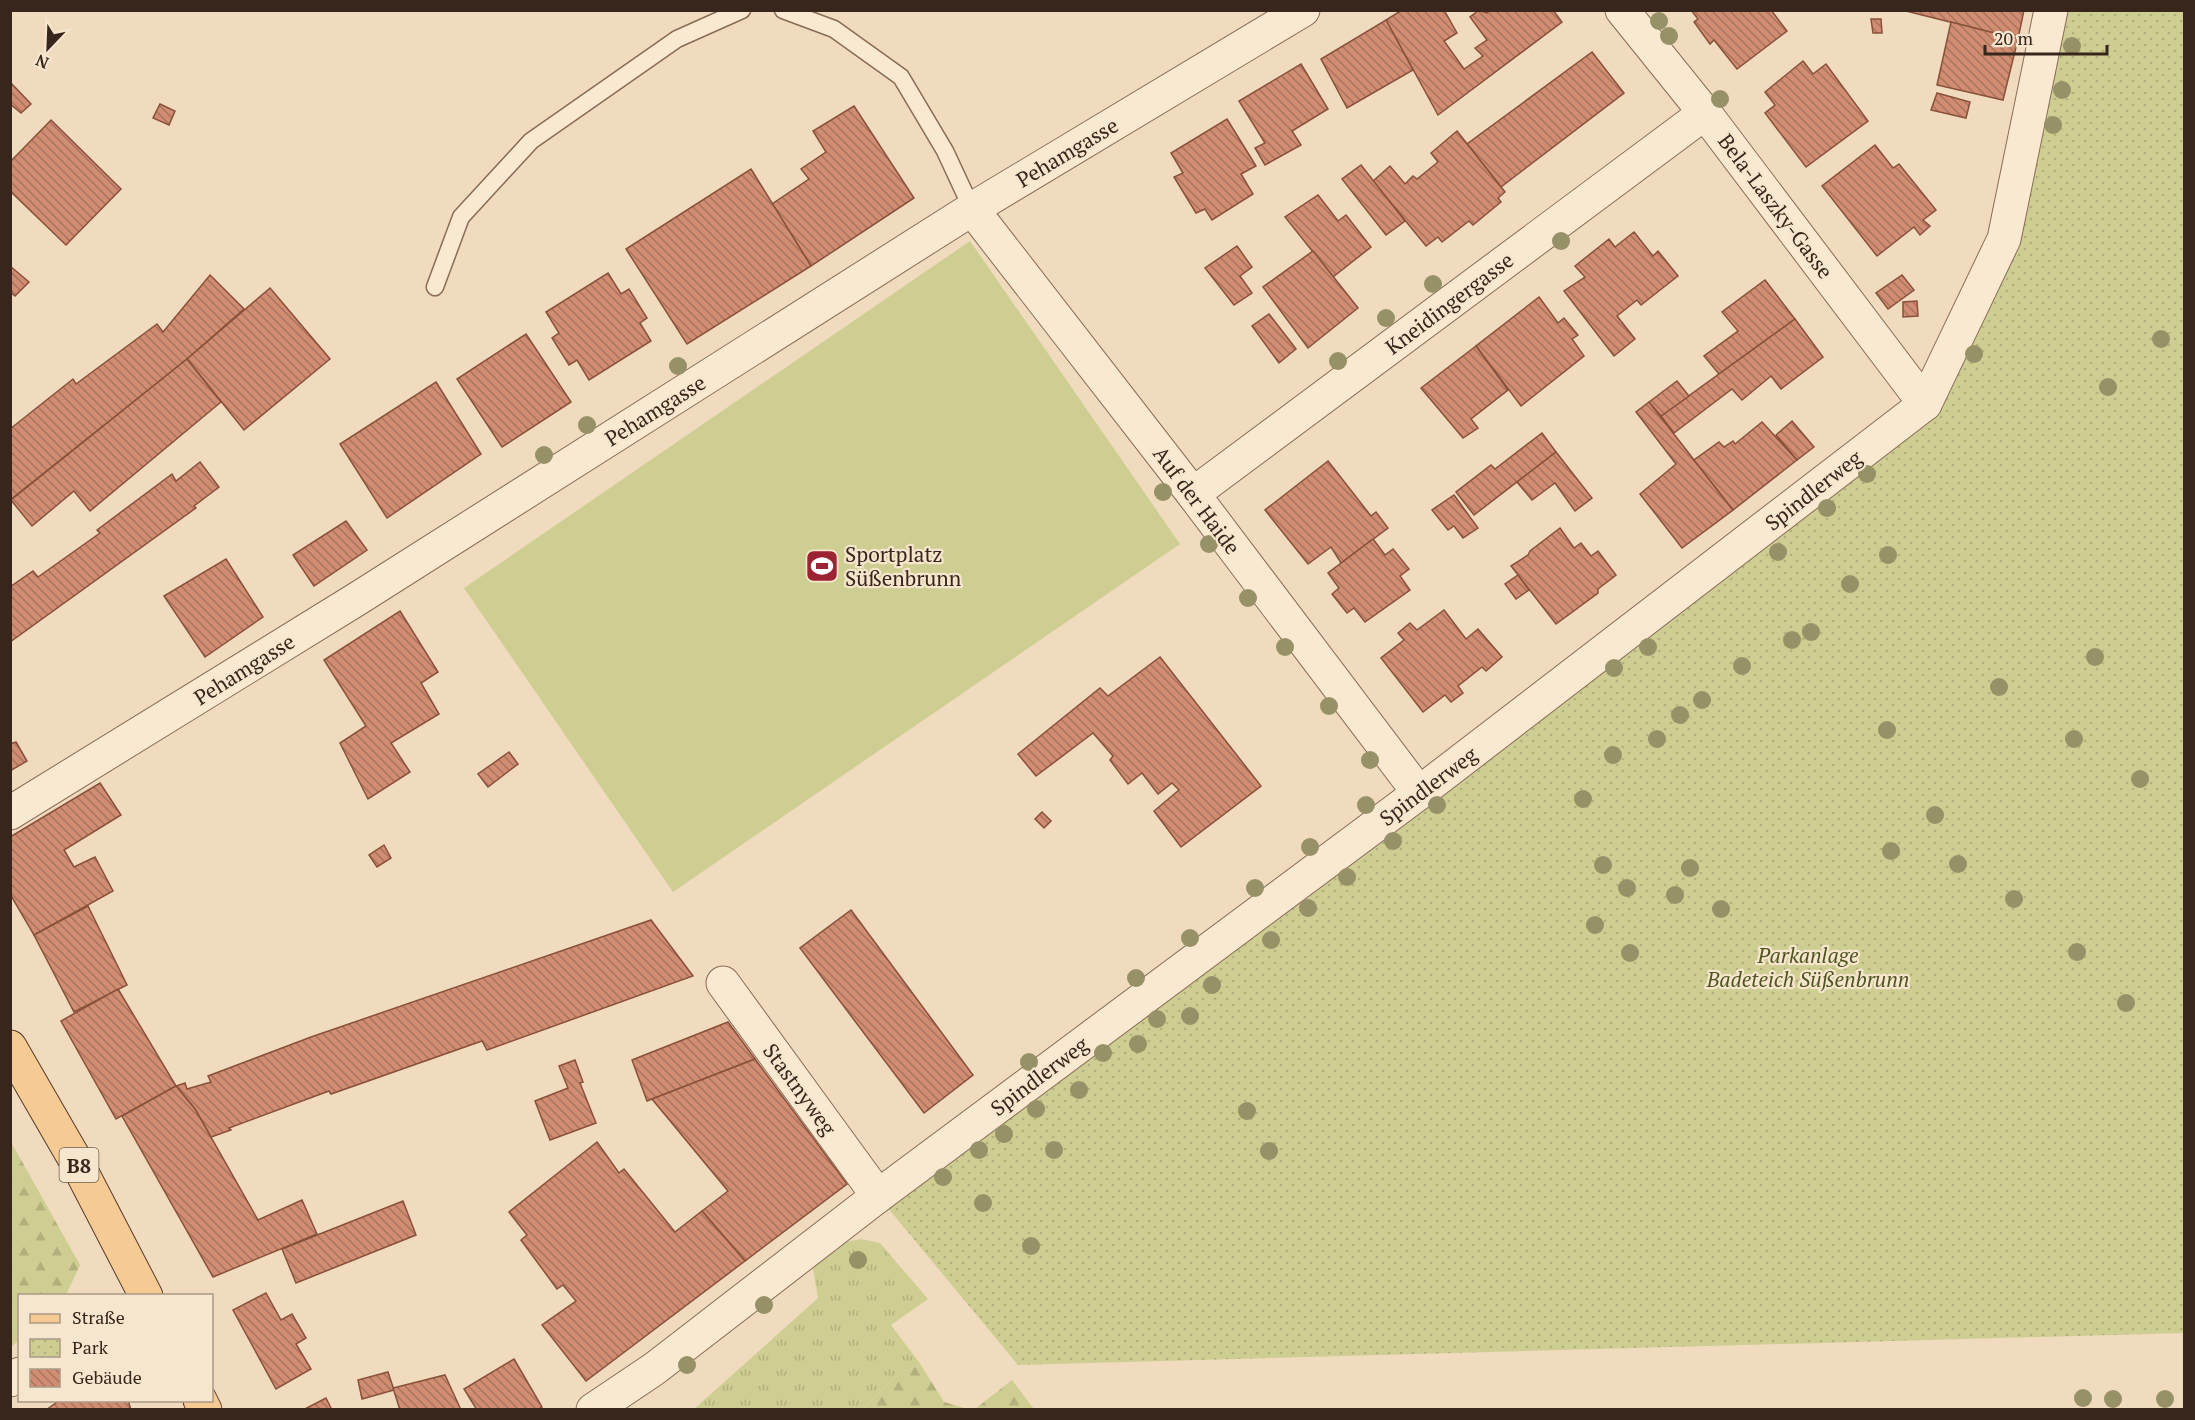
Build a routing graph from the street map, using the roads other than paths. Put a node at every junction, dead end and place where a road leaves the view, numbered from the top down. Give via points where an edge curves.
1 (742, 10) edge
2 (783, 10) edge
3 (1303, 10) edge
4 (1622, 10) edge
5 (2051, 10) edge
6 (1706, 113) junction
7 (972, 209) junction
8 (435, 287) dead end
9 (1925, 404) junction
10 (1193, 494) junction
11 (1419, 793) junction
12 (10, 813) edge
13 (723, 983) dead end
14 (10, 1047) edge
15 (878, 1196) junction
16 (139, 1292) edge
17 (593, 1410) edge

1 - 8 lane via 677,39 531,141 461,217
2 - 7 lane via 834,29 901,77 945,151
3 - 7 street, Pehamgasse
4 - 6 street, Bela-Laszky-Gasse
5 - 9 street, Spindlerweg via 2004,239
6 - 9 street, Bela-Laszky-Gasse
6 - 10 street, Kneidingergasse
7 - 10 street, Auf der Haide
7 - 12 street, Pehamgasse via 347,605
9 - 11 street, Spindlerweg
10 - 11 street, Auf der Haide
11 - 15 street, Spindlerweg
13 - 15 street, Stastnyweg
14 - 16 main road, B8 via 78,1163
15 - 17 street, Spindlerweg via 654,1370

